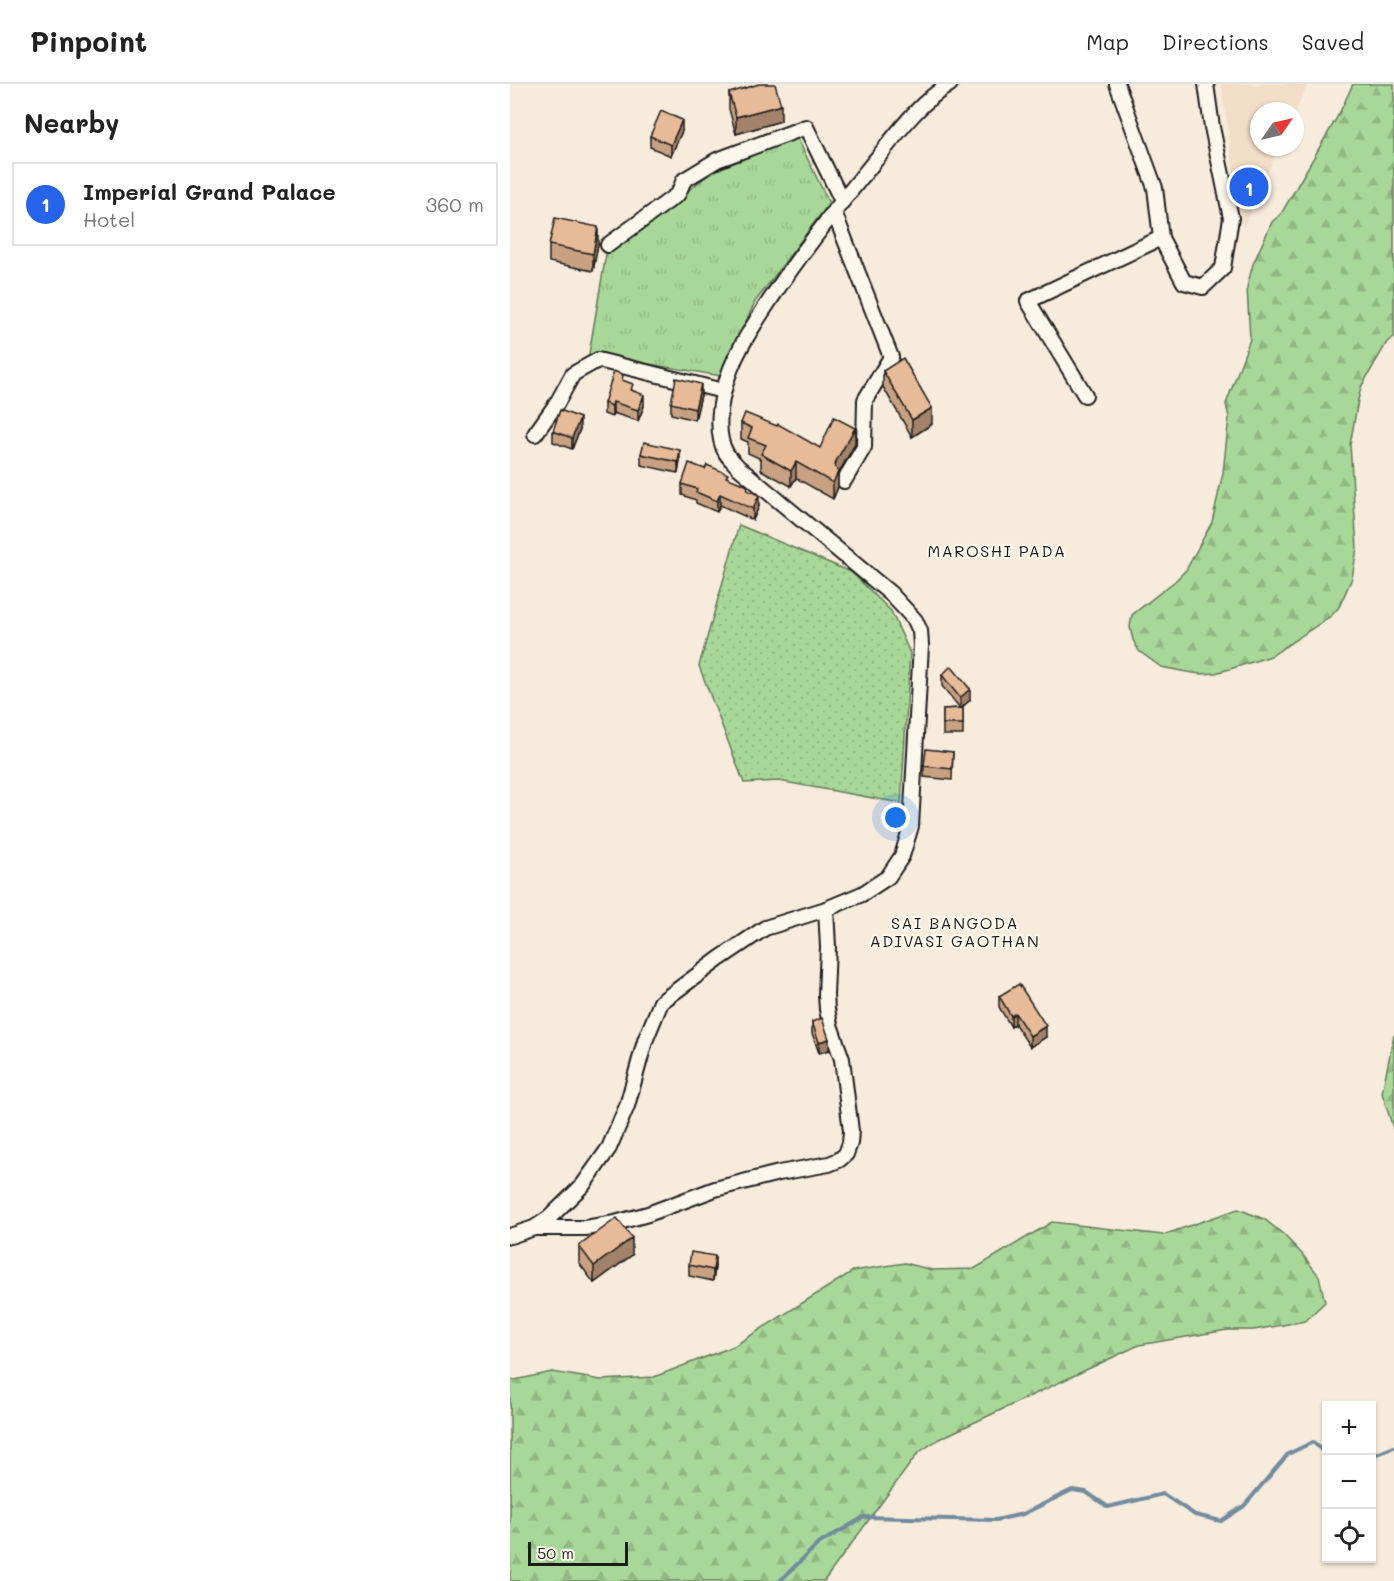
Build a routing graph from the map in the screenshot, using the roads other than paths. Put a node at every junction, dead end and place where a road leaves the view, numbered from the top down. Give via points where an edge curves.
1 (950, 84) edge
2 (1117, 84) edge
3 (1206, 84) edge
4 (838, 207) junction
5 (1161, 238) junction
6 (608, 245) dead end
7 (723, 391) junction
8 (1085, 395) dead end
9 (535, 434) dead end
10 (844, 481) dead end
11 (826, 909) junction
12 (534, 1228) junction
13 (510, 1236) edge

1 - 4 street via 916,112
2 - 5 street via 1155,188
3 - 5 street via 1231,218 1223,268 1203,287 1184,282
4 - 6 street via 806,127 717,160 684,180 678,194
4 - 7 street via 754,324
4 - 10 street via 891,357 865,400 864,447
5 - 8 street via 1028,301
7 - 9 street via 598,360 573,374
7 - 11 street via 718,430 726,452 738,467 891,594 920,631 911,826 902,856 888,877 862,894
11 - 12 street via 765,928 661,1002 609,1148 583,1185
11 - 12 street via 826,995 830,1025 842,1059 850,1131 846,1154 829,1164 715,1189 615,1223 585,1228
12 - 13 street

